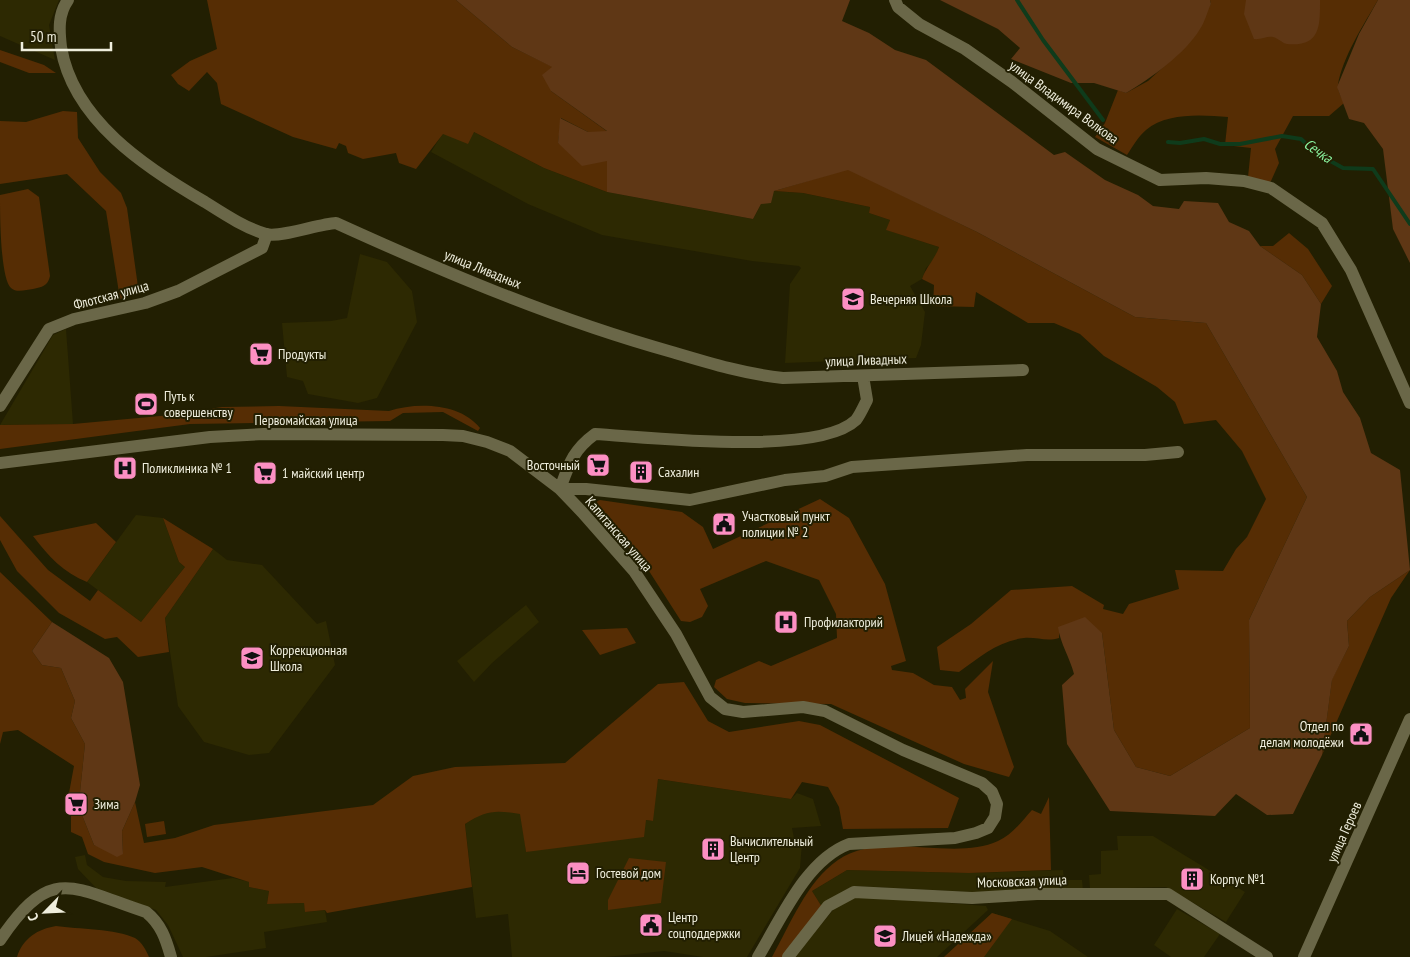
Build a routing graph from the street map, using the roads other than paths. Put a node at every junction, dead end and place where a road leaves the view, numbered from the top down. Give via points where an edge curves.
1 (68, 0) edge
2 (895, 0) edge
3 (267, 234) junction
4 (1023, 370) dead end
5 (862, 376) junction
6 (1410, 403) edge
7 (0, 406) edge
8 (463, 436) joint
9 (1178, 452) dead end
10 (0, 463) edge
11 (560, 489) junction
12 (1410, 720) edge
13 (0, 940) edge
14 (172, 957) edge
15 (758, 957) edge
16 (788, 957) edge
17 (1267, 957) edge
18 (1304, 957) edge

1 - 3 street, улица Ливадных via 58,30 65,68 104,128 150,168 234,219
2 - 6 street, улица Владимира Волкова via 898,7 919,24 965,49 1097,148 1160,180 1206,178 1271,188 1322,223 1351,270
3 - 5 street, улица Ливадных via 285,234 318,224 336,223 482,286 624,339 756,375 783,378
3 - 7 street, Флотская улица via 262,248 178,291 145,303 74,319 49,329
4 - 5 street, улица Ливадных
5 - 11 street via 867,400 856,420 835,431 816,438 745,442 595,434 580,445
8 - 10 street, Первомайская улица via 228,436
8 - 11 street, Капитанская улица via 510,451
9 - 11 street via 1027,455 852,467 824,476 785,480 690,500
11 - 15 street, Капитанская улица via 634,571 676,634 710,697 725,709 743,712 803,707 825,711 903,750 982,783 992,792 997,804 995,817 988,828 976,833 955,838 849,844 835,850 807,877
12 - 18 street, улица Героев
13 - 14 street via 14,920 41,894 53,888 70,886 146,912 155,919
16 - 17 street, Московская улица via 828,906 854,892 972,898 1037,894 1168,894

